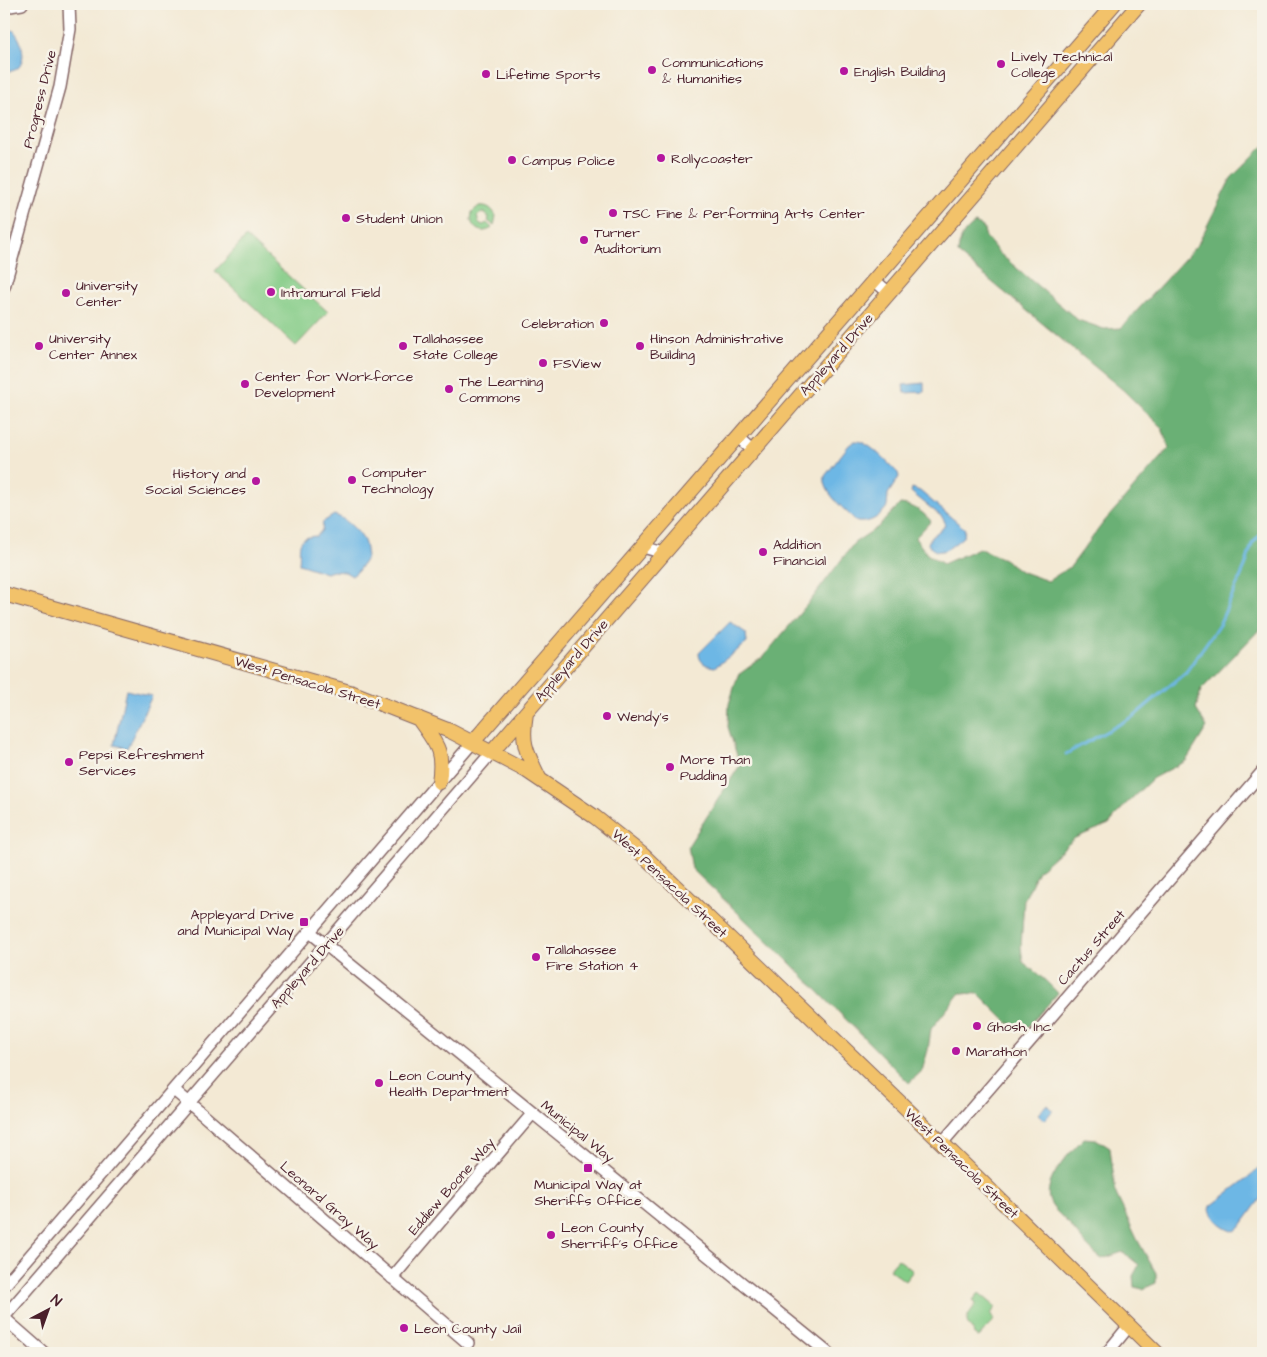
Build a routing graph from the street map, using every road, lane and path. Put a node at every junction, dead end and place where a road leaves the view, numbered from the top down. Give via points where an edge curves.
1 (22, 4) edge
2 (70, 4) edge
3 (1114, 4) edge
4 (1139, 4) edge
5 (4, 7) edge
6 (1022, 110) junction
7 (1037, 122) junction
8 (874, 280) junction
9 (4, 288) edge
10 (889, 293) junction
11 (739, 437) junction
12 (754, 450) junction
13 (643, 547) junction
14 (664, 553) junction
15 (4, 594) edge
16 (526, 712) junction
17 (417, 718) junction
18 (474, 742) junction
19 (492, 752) junction
20 (1263, 771) edge
21 (539, 779) junction
22 (439, 782) junction
23 (310, 932) junction
24 (326, 945) junction
25 (174, 1090) junction
26 (189, 1103) junction
27 (533, 1113) junction
28 (942, 1143) junction
29 (392, 1278) junction
30 (4, 1286) edge
31 (4, 1317) edge
32 (1129, 1326) junction
33 (468, 1342) dead end
34 (44, 1353) edge
35 (828, 1353) edge
36 (1106, 1353) edge
37 (1156, 1353) edge

1 - 5 street
2 - 9 street, Progress Drive via 70,29 60,87
3 - 6 main road, Appleyard Drive
4 - 7 main road, Appleyard Drive
6 - 7 street
6 - 8 main road, Appleyard Drive
7 - 10 main road, Appleyard Drive
8 - 10 street
8 - 11 main road, Appleyard Drive
10 - 12 main road, Appleyard Drive
11 - 12 street
11 - 13 main road, Appleyard Drive
12 - 14 main road, Appleyard Drive
13 - 14 street
13 - 18 main road, Appleyard Drive
14 - 16 main road, Appleyard Drive
15 - 17 main road, West Pensacola Street via 353,693
16 - 19 main road, Appleyard Drive
16 - 21 main road via 525,748
17 - 18 main road, West Pensacola Street
17 - 22 main road via 441,755
18 - 19 main road, West Pensacola Street
18 - 22 street, Appleyard Drive
19 - 21 main road, West Pensacola Street
19 - 24 street, Appleyard Drive
20 - 28 street, Cactus Street
21 - 28 main road, West Pensacola Street via 643,855
22 - 23 street, Appleyard Drive
23 - 24 street, Municipal Way
23 - 25 street, Appleyard Drive
24 - 26 street, Appleyard Drive
24 - 27 street, Municipal Way
25 - 26 street, Leonard Gray Way
25 - 30 street, Appleyard Drive
26 - 29 street, Leonard Gray Way
26 - 31 street, Appleyard Drive
27 - 29 street, Eddiew Boone Way
27 - 35 street, Municipal Way
28 - 32 main road, West Pensacola Street
29 - 33 street, Leonard Gray Way
31 - 34 street
32 - 36 street
32 - 37 main road, West Pensacola Street

